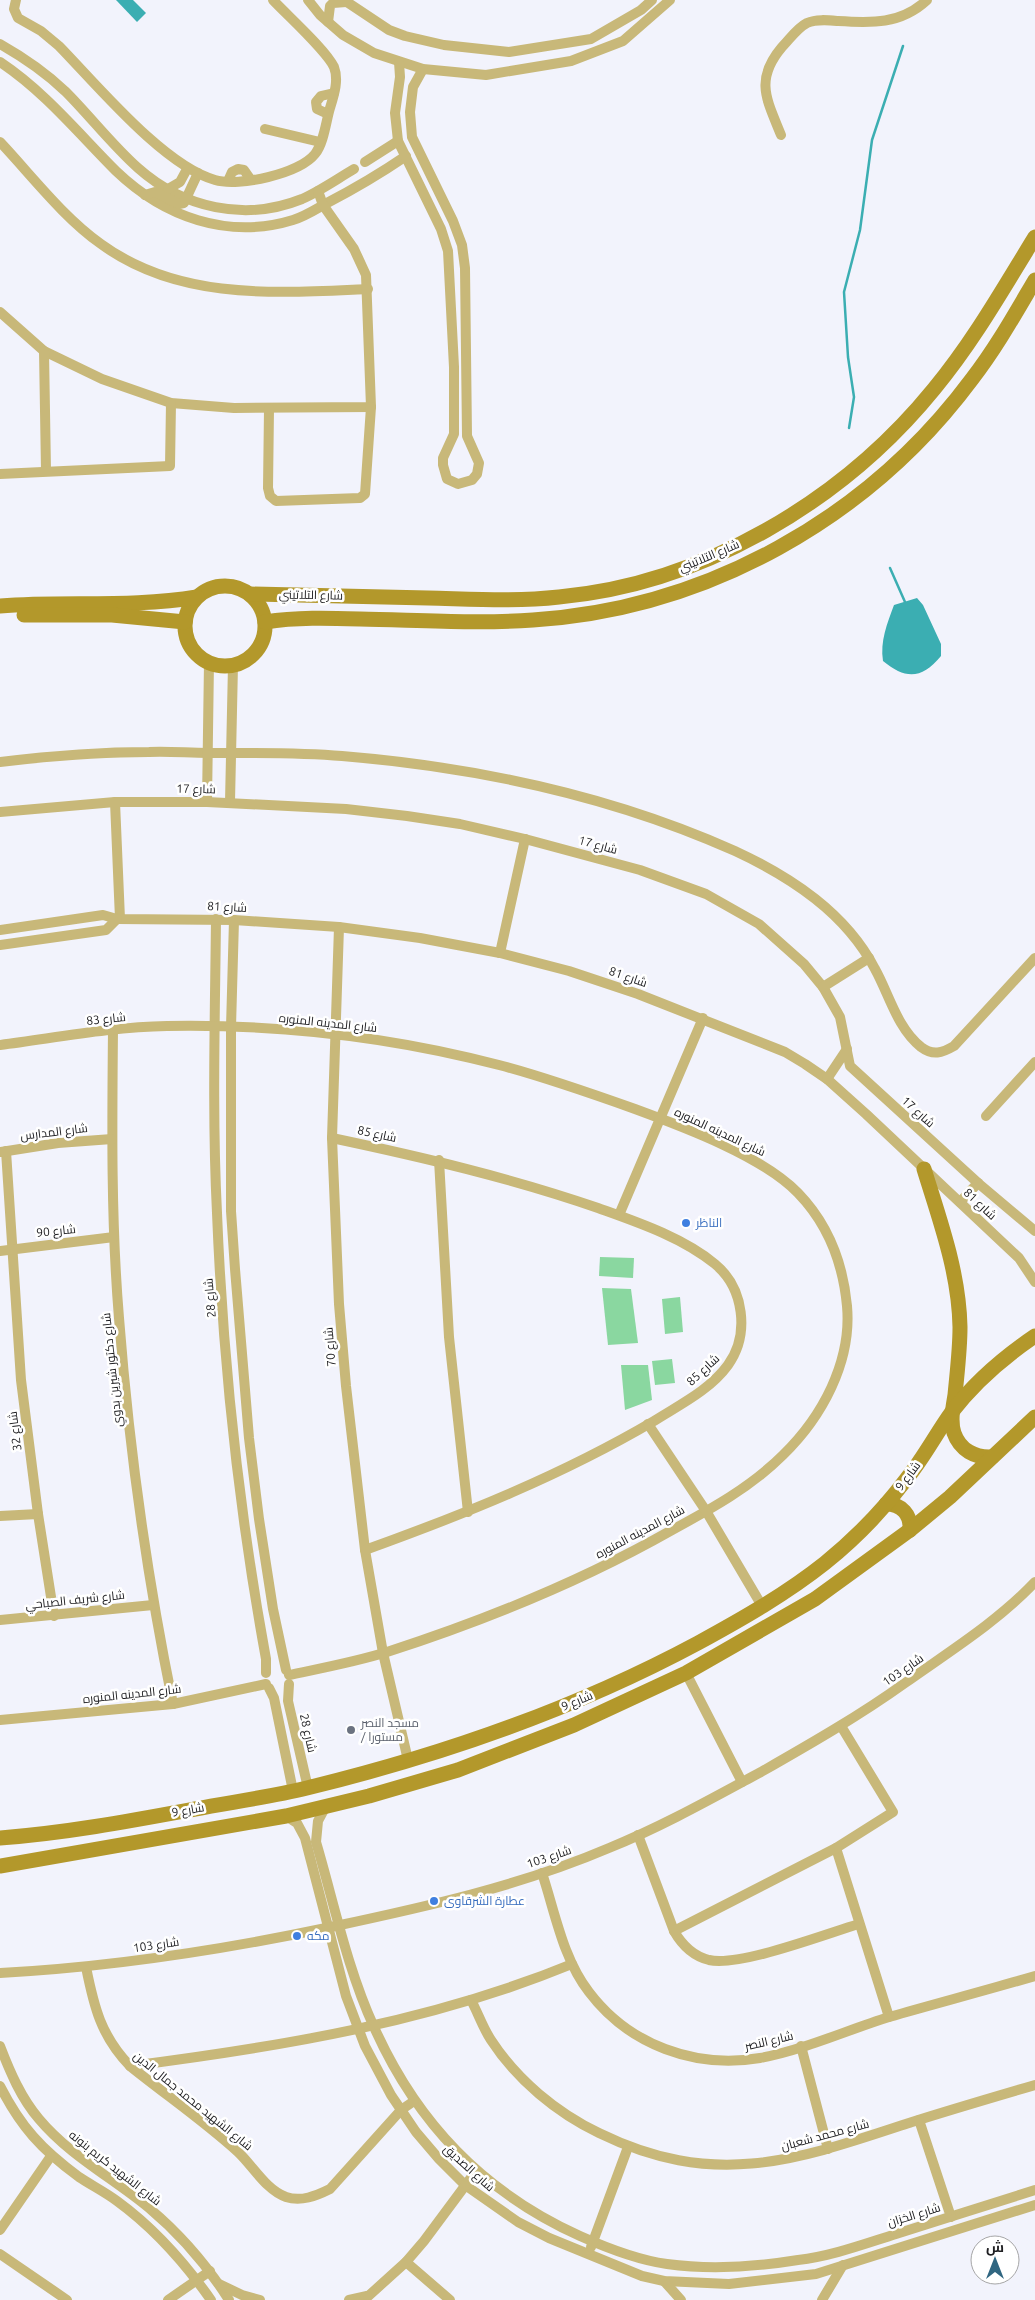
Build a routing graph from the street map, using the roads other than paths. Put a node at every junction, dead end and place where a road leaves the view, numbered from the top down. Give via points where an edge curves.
1 (16, 0) edge
2 (273, 0) edge
3 (308, 0) edge
4 (652, 0) edge
5 (670, 0) edge
6 (926, 0) edge
7 (345, 1) edge
8 (328, 22) junction
9 (0, 44) edge
10 (534, 48) junction
11 (0, 62) edge
12 (399, 62) junction
13 (537, 67) junction
14 (423, 69) junction
15 (334, 93) junction
16 (410, 112) junction
17 (395, 113) junction
18 (328, 114) junction
19 (265, 129) dead end
20 (781, 136) dead end
21 (398, 141) junction
22 (0, 142) edge
23 (320, 142) junction
24 (406, 156) junction
25 (365, 162) dead end
26 (354, 169) dead end
27 (193, 171) junction
28 (168, 189) junction
29 (318, 191) junction
30 (145, 195) junction
31 (184, 198) junction
32 (323, 205) junction
33 (1035, 237) edge
34 (1035, 280) edge
35 (368, 289) junction
36 (0, 312) edge
37 (44, 352) junction
38 (171, 403) junction
39 (370, 406) junction
40 (269, 409) junction
41 (46, 471) junction
42 (0, 474) edge
43 (250, 594) junction
44 (197, 597) junction
45 (0, 606) edge
46 (0, 616) edge
47 (185, 622) junction
48 (265, 622) junction
49 (209, 662) junction
50 (233, 665) junction
51 (206, 753) junction
52 (230, 753) junction
53 (0, 762) edge
54 (115, 802) junction
55 (207, 802) junction
56 (230, 802) junction
57 (0, 812) edge
58 (525, 839) junction
59 (118, 919) junction
60 (216, 919) junction
61 (234, 920) junction
62 (339, 927) junction
63 (0, 930) edge
64 (0, 945) edge
65 (500, 953) junction
66 (869, 958) junction
67 (1035, 958) edge
68 (823, 987) junction
69 (702, 1018) junction
70 (215, 1027) junction
71 (231, 1027) junction
72 (113, 1030) junction
73 (334, 1035) junction
74 (0, 1045) edge
75 (847, 1049) junction
76 (1035, 1062) edge
77 (827, 1079) junction
78 (986, 1116) dead end
79 (660, 1118) junction
80 (332, 1138) junction
81 (112, 1139) junction
82 (3, 1152) edge
83 (439, 1160) junction
84 (924, 1169) junction
85 (978, 1183) junction
86 (960, 1202) junction
87 (216, 1211) junction
88 (232, 1211) junction
89 (619, 1215) junction
90 (1035, 1231) edge
91 (114, 1237) junction
92 (13, 1249) junction
93 (0, 1251) edge
94 (1035, 1282) edge
95 (1035, 1336) edge
96 (953, 1410) junction
97 (1035, 1417) edge
98 (648, 1424) junction
99 (992, 1457) junction
100 (886, 1504) junction
101 (468, 1512) junction
102 (706, 1512) junction
103 (38, 1514) junction
104 (0, 1516) edge
105 (910, 1530) junction
106 (365, 1550) junction
107 (1035, 1582) edge
108 (153, 1605) junction
109 (762, 1606) junction
110 (54, 1616) junction
111 (0, 1620) edge
112 (383, 1653) junction
113 (686, 1673) junction
114 (288, 1676) junction
115 (267, 1682) junction
116 (172, 1704) junction
117 (0, 1720) edge
118 (840, 1726) junction
119 (408, 1760) junction
120 (742, 1782) junction
121 (300, 1790) junction
122 (325, 1808) junction
123 (286, 1816) junction
124 (638, 1835) junction
125 (30, 1836) junction
126 (0, 1838) edge
127 (836, 1848) junction
128 (33, 1860) junction
129 (0, 1866) edge
130 (542, 1873) junction
131 (859, 1924) junction
132 (340, 1925) junction
133 (329, 1927) junction
134 (674, 1931) junction
135 (572, 1964) junction
136 (86, 1967) junction
137 (0, 1973) edge
138 (1035, 1976) edge
139 (471, 2000) junction
140 (889, 2017) junction
141 (373, 2026) junction
142 (358, 2030) junction
143 (0, 2046) edge
144 (801, 2046) junction
145 (130, 2066) junction
146 (1035, 2085) edge
147 (0, 2086) edge
148 (414, 2101) junction
149 (401, 2110) junction
150 (918, 2120) junction
151 (628, 2147) junction
152 (828, 2150) junction
153 (51, 2156) junction
154 (476, 2171) junction
155 (465, 2184) junction
156 (1035, 2190) edge
157 (1035, 2205) edge
158 (951, 2217) junction
159 (0, 2230) edge
160 (593, 2242) junction
161 (0, 2254) edge
162 (588, 2255) junction
163 (799, 2260) joint
164 (406, 2262) junction
165 (843, 2265) junction
166 (210, 2271) junction
167 (197, 2280) junction
168 (664, 2281) junction
169 (219, 2284) junction
170 (365, 2298) edge
171 (67, 2300) edge
172 (168, 2300) edge
173 (211, 2300) edge
174 (229, 2300) edge
175 (260, 2300) edge
176 (350, 2300) edge
177 (450, 2300) edge
178 (681, 2300) edge
179 (822, 2300) edge

1 - 27 street via 14,9 18,18 41,31 158,146
2 - 15 street via 329,58 336,75
3 - 8 street
4 - 10 street via 591,40
5 - 13 street via 623,41 572,61
6 - 20 street via 904,16 888,21 819,20 799,28 771,62 765,81 766,96
7 - 8 street via 330,6
7 - 10 street via 389,30 405,36 444,45 509,52
8 - 12 street via 374,53
9 - 28 street via 44,73 139,169
10 - 13 street via 540,58
11 - 30 street via 37,89
12 - 14 street
12 - 17 street
13 - 14 street via 486,75
14 - 16 street via 413,87
15 - 18 street
15 - 18 street via 321,96 316,102 317,108
16 - 17 street
16 - 24 street via 412,137 462,245 466,298 467,436 479,463 478,474 464,484 447,479 443,465 454,434 454,357 448,251
17 - 21 street
18 - 23 street
19 - 23 street
21 - 24 street
21 - 25 street
22 - 35 street via 72,219 101,244 157,275 200,287 312,291
23 - 27 street via 308,161 292,169 251,180 216,180
24 - 32 street
26 - 29 street
27 - 28 street
27 - 31 street
28 - 31 street
29 - 31 street via 262,210 205,206
29 - 32 street
30 - 31 street via 155,192 182,204
30 - 32 street via 163,207 199,222 234,227 282,223 305,216
32 - 35 street via 354,249 366,275
33 - 43 main road, شارع التلاتيني via 956,360 892,434 848,474 801,508 724,551 644,581 561,597 505,600
34 - 48 main road, شارع التلاتيني via 972,380 910,450 864,491 820,523 731,572 647,602 562,618 504,622 302,618
35 - 39 street
36 - 37 street
37 - 38 street via 102,379
37 - 41 street
38 - 40 street
38 - 41 street via 170,466
39 - 40 street
39 - 40 street via 365,494 360,498 276,501 268,488
41 - 42 street
43 - 44 main road via 223,586 209,589
43 - 48 main road via 260,606
44 - 45 main road via 150,603
44 - 47 main road
46 - 47 main road via 76,614
47 - 49 main road via 191,646
48 - 50 main road via 264,636 257,650
49 - 50 main road
49 - 51 street
50 - 52 street
51 - 52 street
51 - 53 street via 98,753
51 - 55 street
52 - 56 street
52 - 66 street via 285,753 396,761 505,780 613,807 718,844 783,877 840,919
54 - 55 street, شارع 17
54 - 57 street, شارع 17
54 - 59 street
55 - 56 street, شارع 17
56 - 58 street, شارع 17 via 406,816
58 - 65 street
58 - 68 street, شارع 17 via 640,870 706,894 770,933 804,964
59 - 60 street, شارع 81
59 - 63 street, شارع 81 via 103,915
59 - 64 street via 106,930
60 - 61 street, شارع 81
60 - 70 street, شارع 28
61 - 62 street, شارع 81
61 - 71 street, شارع 28
62 - 65 street, شارع 81
62 - 73 street, شارع 70
65 - 69 street, شارع 81 via 577,974
66 - 67 street via 907,1032 930,1053 937,1053 954,1046
66 - 68 street
68 - 75 street, شارع 17 via 840,1017
69 - 77 street, شارع 81 via 785,1052
69 - 79 street
70 - 71 street, شارع المدينه المنوره
70 - 72 street, شارع 83
70 - 87 street, شارع 28
71 - 73 street, شارع المدينه المنوره
71 - 88 street, شارع 28
72 - 74 street, شارع 83
72 - 81 street, شارع دكتور شيرين بدوي
73 - 79 street, شارع المدينه المنوره via 417,1047 500,1065
73 - 80 street, شارع 70
75 - 77 street
75 - 85 street, شارع 17 via 850,1066
76 - 78 street
77 - 84 street, شارع 81
79 - 89 street
79 - 102 street, شارع المدينه المنوره via 742,1155 781,1178 798,1193 825,1229 835,1250 844,1281 848,1314 845,1347 836,1378 804,1433 781,1458
80 - 83 street, شارع 85
80 - 106 street, شارع 70 via 339,1304
81 - 82 street, شارع المدارس
81 - 91 street, شارع دكتور شيرين بدوي
82 - 92 street, شارع 32
83 - 89 street, شارع 85
83 - 101 street via 449,1337
84 - 86 street, شارع 81
84 - 96 main road via 948,1244 958,1294 959,1344
85 - 86 street
85 - 90 street, شارع 17
86 - 94 street, شارع 81 via 1020,1258
87 - 88 street
87 - 115 street, شارع 28 via 235,1442
88 - 114 street, شارع 28 via 249,1438 273,1609
89 - 98 street, شارع 85 via 678,1241 715,1264 735,1290 740,1304 740,1336 728,1365 705,1388
91 - 92 street, شارع 90
91 - 108 street, شارع دكتور شيرين بدوي via 136,1484
92 - 93 street, شارع 90
92 - 103 street, شارع 32 via 22,1380
95 - 96 main road, شارع 9 via 993,1368
96 - 99 main road via 952,1428 960,1444 974,1455
96 - 100 main road, شارع 9 via 910,1475
97 - 99 main road, شارع 9
98 - 101 street, شارع 85 via 559,1472
98 - 102 street
99 - 105 main road, شارع 9
100 - 105 main road via 895,1505 906,1513
100 - 109 main road, شارع 9 via 824,1564
101 - 106 street, شارع 85
102 - 109 street
102 - 112 street, شارع المدينه المنوره via 563,1585 477,1621
103 - 104 street
103 - 110 street, شارع 32
105 - 113 main road, شارع 9 via 815,1600
106 - 112 street, شارع 70
107 - 118 street, شارع 103 via 979,1631
108 - 110 street, شارع شريف الصباحي
108 - 116 street, شارع دكتور شيرين بدوي
109 - 119 main road, شارع 9 via 666,1660 599,1692 514,1727
110 - 111 street, شارع شريف الصباحي
112 - 114 street, شارع المدينه المنوره
112 - 119 street, شارع 70
113 - 120 street
113 - 122 main road, شارع 9 via 574,1725 497,1756
114 - 115 street via 280,1691
114 - 115 street via 276,1666 270,1668
114 - 121 street, شارع 28 via 288,1701
115 - 116 street, شارع المدينه المنوره
115 - 121 street, شارع 28
116 - 117 street, شارع المدينه المنوره
118 - 120 street, شارع 103
118 - 127 street via 893,1812
119 - 121 main road, شارع 9
120 - 124 street, شارع 103
121 - 125 main road, شارع 9 via 86,1829
122 - 123 main road, شارع 9
122 - 132 street, شارع الصديق via 316,1828 316,1842
123 - 128 main road, شارع 9
123 - 133 street, شارع الصديق via 303,1832
124 - 130 street, شارع 103
124 - 134 street
125 - 126 main road, شارع 9
125 - 128 main road via 24,1847 26,1855
127 - 131 street
127 - 134 street
128 - 129 main road, شارع 9
130 - 132 street, شارع 103 via 456,1898
130 - 135 street, شارع النصر
131 - 134 street via 733,1961 698,1956 680,1941
131 - 140 street
132 - 133 street, شارع 103
132 - 141 street, شارع الصديق
133 - 136 street, شارع 103 via 221,1948
133 - 142 street, شارع الصديق
135 - 139 street via 522,1985
135 - 144 street, شارع النصر via 588,1992 610,2016 636,2036 665,2050 696,2058 728,2061 761,2058
136 - 137 street, شارع 103
136 - 145 street, شارع الشهيد محمد جمال الدين via 94,2006 105,2033
138 - 140 street, شارع النصر
139 - 141 street
139 - 151 street, شارع محمد شعبان via 491,2040 515,2071 548,2102 585,2126
140 - 144 street, شارع النصر
141 - 142 street
141 - 148 street, شارع الصديق
142 - 145 street
142 - 149 street, شارع الصديق
143 - 166 street, شارع الشهيد كريم بنونه via 22,2095 60,2142 148,2208
144 - 152 street
145 - 149 street, شارع الشهيد محمد جمال الدين via 238,2152 285,2197 315,2197 330,2189
146 - 150 street, شارع محمد شعبان
147 - 153 street, شارع الشهيد كريم بنونه via 27,2131
148 - 149 street, شارع الشهيد محمد جمال الدين
148 - 154 street, شارع الصديق
149 - 155 street, شارع الصديق via 439,2159
150 - 152 street, شارع محمد شعبان
150 - 158 street
151 - 152 street, شارع محمد شعبان via 699,2165 779,2161
151 - 160 street
153 - 159 street
153 - 167 street, شارع الشهيد كريم بنونه via 146,2225
154 - 155 street
154 - 160 street, شارع الصديق via 526,2208
155 - 162 street, شارع الصديق via 518,2222
155 - 164 street
156 - 158 street, شارع الخزان
157 - 165 street
158 - 163 street, شارع الخزان via 840,2252
160 - 162 street
160 - 163 street, شارع الصديق via 647,2260 691,2267 733,2267
161 - 171 street
162 - 168 street, شارع الصديق via 624,2271
164 - 170 street
164 - 177 street
165 - 168 street, شارع الصديق via 802,2277 758,2282
165 - 179 street
166 - 167 street
166 - 169 street, شارع الشهيد كريم بنونه
167 - 172 street
167 - 173 street, شارع الشهيد كريم بنونه
168 - 178 street
169 - 174 street, شارع الشهيد كريم بنونه
169 - 175 street
170 - 176 street

